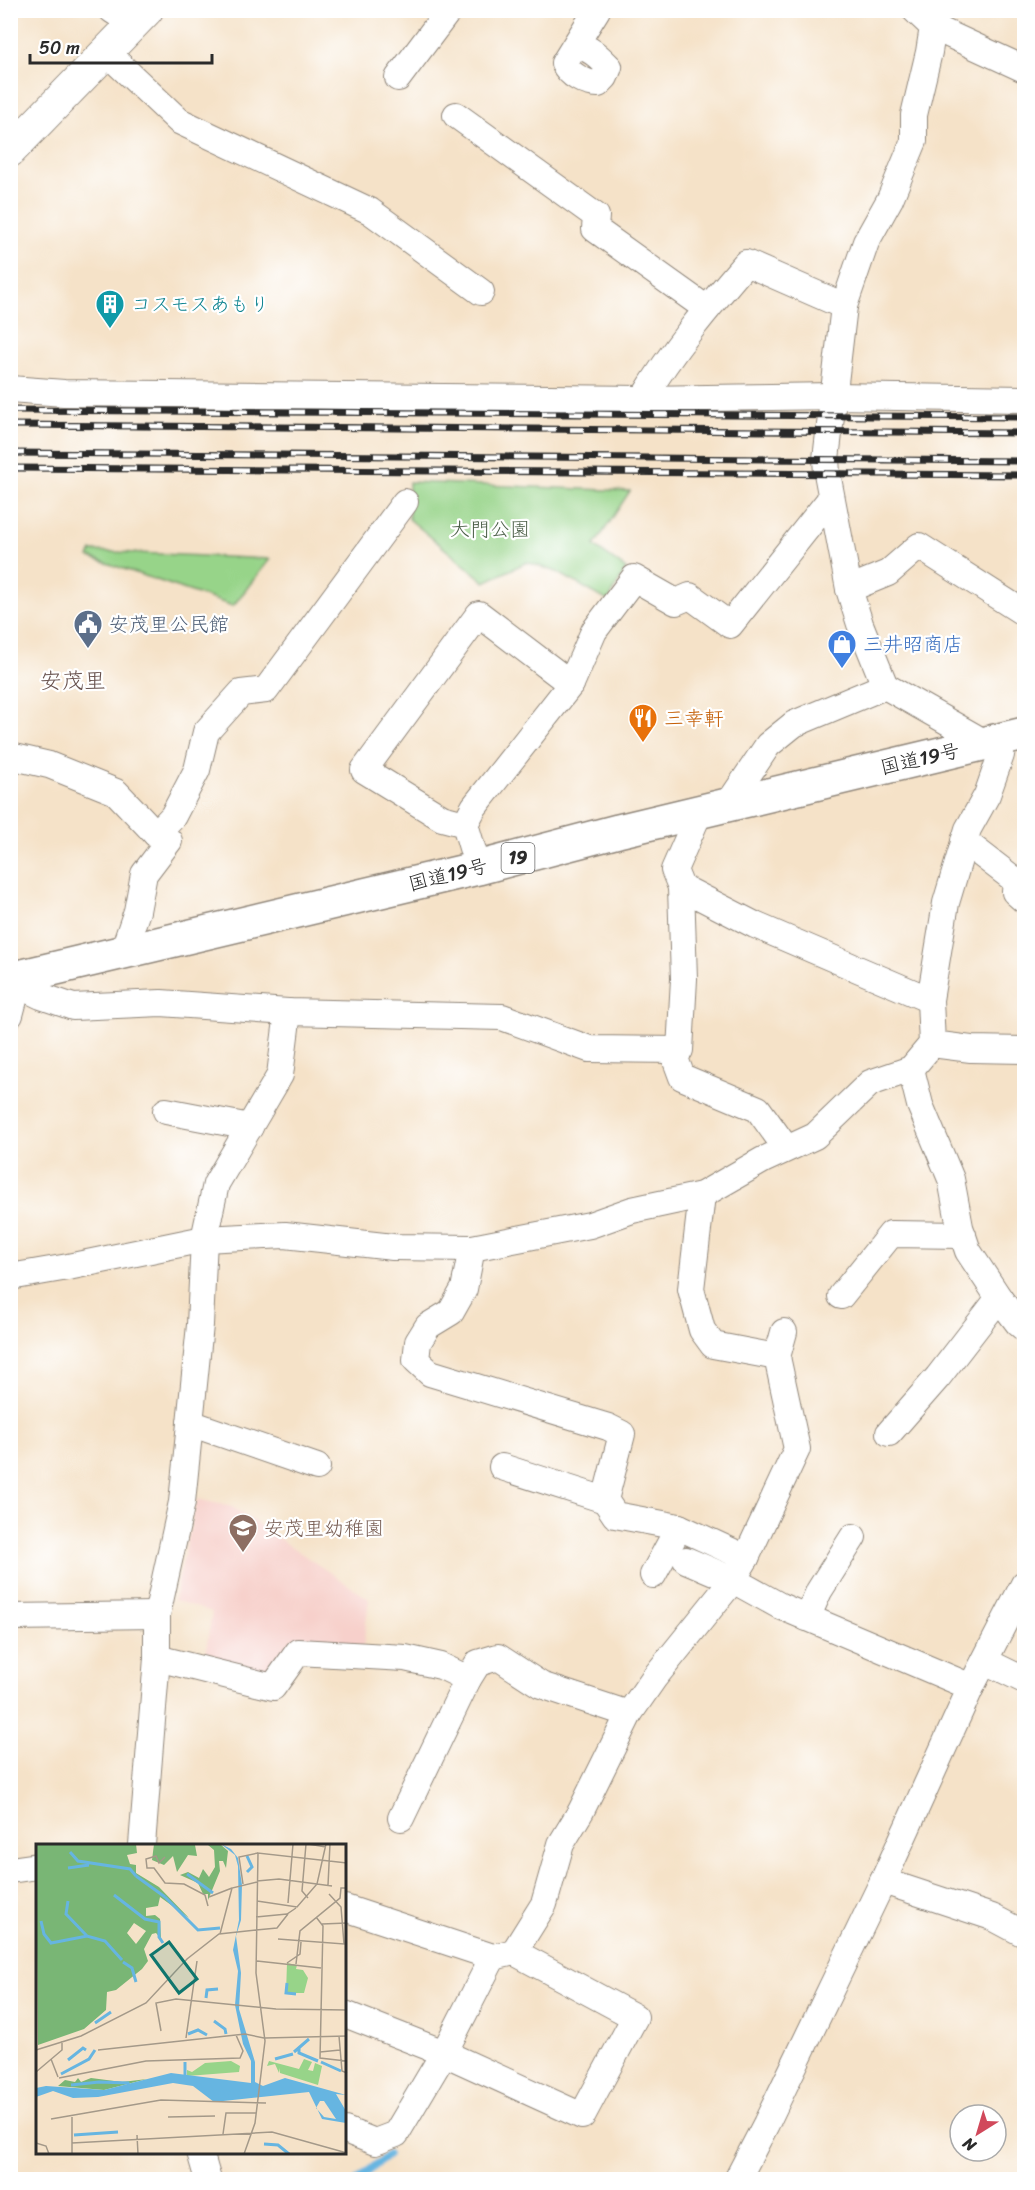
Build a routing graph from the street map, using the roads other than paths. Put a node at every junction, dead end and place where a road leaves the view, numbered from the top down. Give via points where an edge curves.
1 (449, 10) edge
2 (597, 10) edge
3 (130, 15) edge
4 (924, 19) edge
5 (576, 45) dead end
6 (107, 53) junction
7 (1024, 69) edge
8 (398, 78) dead end
9 (456, 115) dead end
10 (10, 151) edge
11 (482, 292) dead end
12 (844, 306) junction
13 (707, 309) junction
14 (10, 389) edge
15 (834, 396) junction
16 (643, 399) junction
17 (1024, 399) edge
18 (831, 498) junction
19 (405, 502) dead end
20 (849, 589) junction
21 (1024, 613) edge
22 (571, 684) junction
23 (885, 686) junction
24 (1024, 734) edge
25 (987, 744) junction
26 (10, 756) edge
27 (713, 809) junction
28 (465, 824) junction
29 (156, 834) junction
30 (964, 842) junction
31 (478, 868) junction
32 (681, 887) junction
33 (1024, 900) edge
34 (123, 952) junction
35 (10, 980) edge
36 (10, 988) edge
37 (930, 1000) junction
38 (288, 1012) junction
39 (10, 1015) edge
40 (932, 1044) junction
41 (672, 1050) junction
42 (1024, 1050) edge
43 (911, 1069) junction
44 (166, 1111) dead end
45 (250, 1127) junction
46 (786, 1148) junction
47 (702, 1195) junction
48 (963, 1235) junction
49 (204, 1239) junction
50 (472, 1248) junction
51 (10, 1277) edge
52 (841, 1296) dead end
53 (999, 1298) junction
54 (1024, 1328) edge
55 (784, 1332) dead end
56 (777, 1357) junction
57 (190, 1423) junction
58 (889, 1433) dead end
59 (318, 1467) dead end
60 (502, 1467) dead end
61 (605, 1500) junction
62 (679, 1527) junction
63 (853, 1537) dead end
64 (686, 1560) dead end
65 (739, 1569) junction
66 (653, 1575) dead end
67 (1024, 1587) edge
68 (157, 1616) junction
69 (10, 1617) edge
70 (807, 1618) junction
71 (157, 1658) junction
72 (985, 1661) junction
73 (468, 1679) junction
74 (1024, 1680) edge
75 (971, 1687) junction
76 (629, 1714) junction
77 (401, 1818) dead end
78 (142, 1844) edge
79 (36, 1866) edge
80 (10, 1870) edge
81 (883, 1881) junction
82 (346, 1908) edge
83 (1024, 1934) edge
84 (504, 1954) junction
85 (346, 2014) edge
86 (444, 2053) junction
87 (346, 2130) edge
88 (737, 2180) edge

1 - 8 street
2 - 5 street
3 - 6 street
4 - 7 street
4 - 12 street via 929,52 914,115 914,141 863,251
6 - 10 street
6 - 11 street via 179,121 370,211
9 - 13 street via 596,216 595,229
12 - 13 street via 746,263
12 - 15 street
13 - 16 street
14 - 16 street via 64,393
15 - 16 street
15 - 17 street
15 - 18 street via 826,459
18 - 20 street
18 - 22 street via 730,625 690,596 676,602 634,578 594,630
19 - 29 street via 266,690 241,693 206,732 197,770 173,816
20 - 21 street via 888,573 919,546
20 - 23 street
22 - 28 street via 474,807
22 - 28 street via 479,614 364,770 442,818
23 - 25 street
23 - 27 street via 794,724 768,745
24 - 25 highway, 国道19号 / 19
25 - 27 highway, 国道19号 / 19
25 - 30 street via 1001,755
26 - 29 street via 50,765 116,792
27 - 31 highway, 国道19号 / 19
27 - 32 street via 674,870
28 - 31 street
29 - 34 street via 169,841 144,874
30 - 33 street via 1016,881 1015,892
30 - 37 street via 946,903
31 - 34 highway, 国道19号 / 19
32 - 37 street via 755,925
32 - 41 street via 680,1050
34 - 35 highway, 国道19号 / 19
35 - 38 street via 40,996 73,1006 161,1003
36 - 39 street via 14,1000
37 - 40 street
38 - 41 street via 502,1017 589,1049
38 - 45 street via 280,1075
40 - 42 street
40 - 43 street
41 - 46 street via 682,1077 758,1110
43 - 46 street via 870,1083 815,1136
43 - 48 street via 920,1105 951,1179
44 - 45 street
45 - 49 street via 216,1184
46 - 47 street
47 - 50 street via 632,1210 590,1225
47 - 56 street via 691,1289 702,1330 713,1345
48 - 52 street via 891,1234
48 - 53 street via 968,1251
49 - 50 street via 285,1235 393,1247
49 - 51 street
49 - 57 street
50 - 61 street via 464,1289 451,1312 428,1326 418,1342 416,1360 430,1373 622,1434
53 - 54 street
53 - 58 street
55 - 56 street
56 - 65 street via 797,1449
57 - 59 street
57 - 68 street via 183,1502
60 - 61 street
61 - 62 street via 615,1515
62 - 65 street
62 - 66 street
63 - 70 street
64 - 65 street
65 - 70 street via 780,1606
65 - 76 street
67 - 72 street
68 - 69 street
68 - 71 street
70 - 75 street
71 - 73 street via 273,1687 298,1652 405,1658 441,1666
71 - 78 street
72 - 74 street
72 - 75 street
73 - 76 street via 478,1663 498,1657 541,1685
73 - 77 street
75 - 81 street
76 - 84 street via 561,1844 544,1904
79 - 80 street
81 - 83 street via 992,1917
81 - 88 street
82 - 84 street
84 - 86 street
84 - 86 street via 636,2017 582,2116
85 - 86 street
86 - 87 street via 396,2134 375,2142

